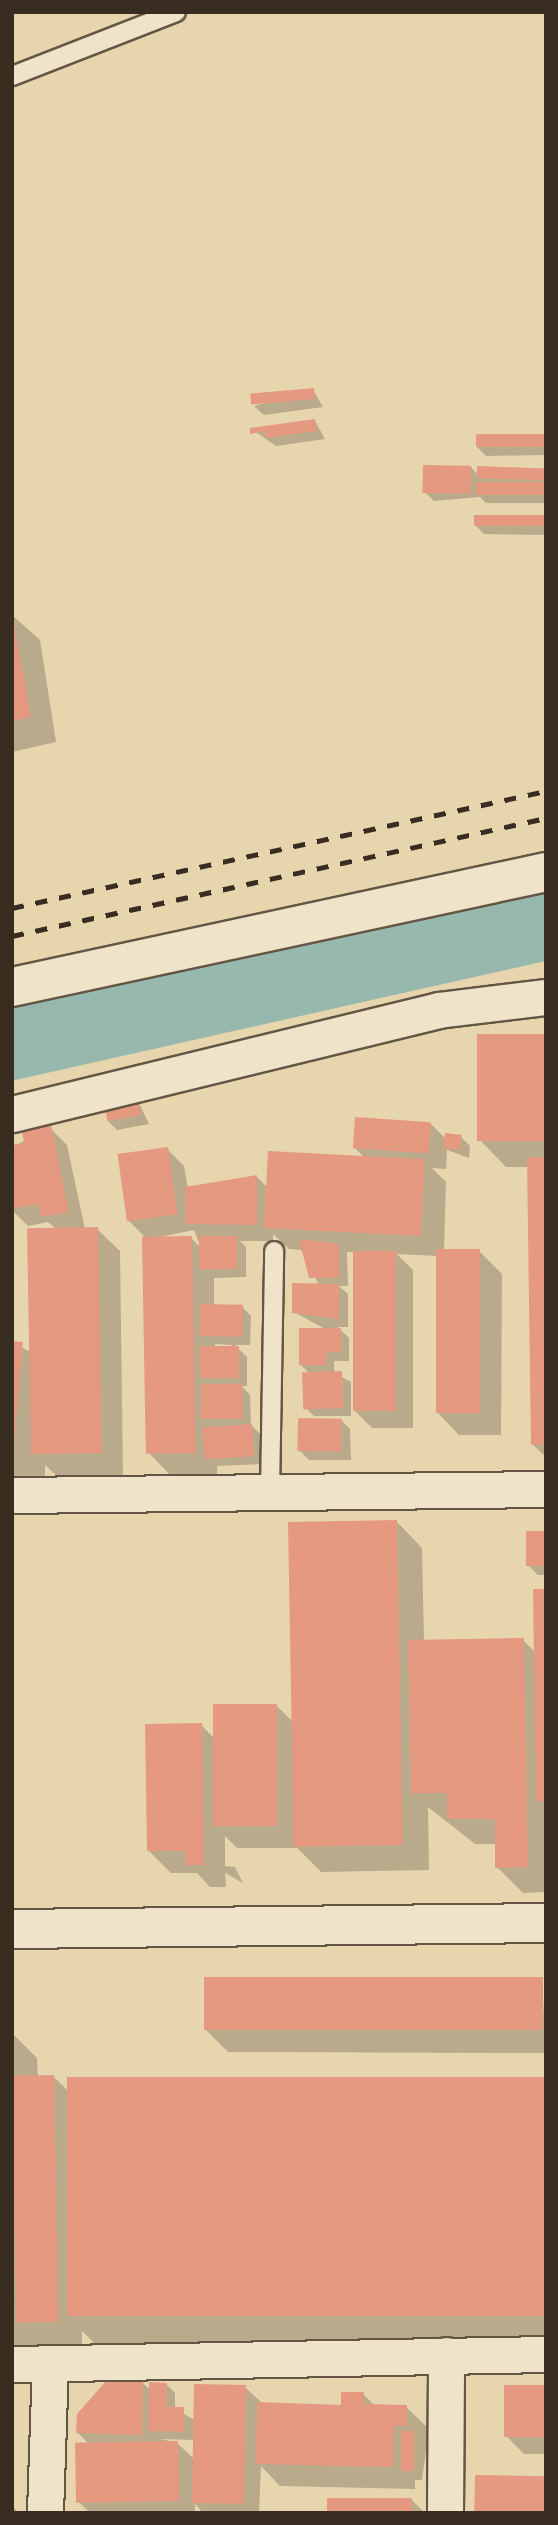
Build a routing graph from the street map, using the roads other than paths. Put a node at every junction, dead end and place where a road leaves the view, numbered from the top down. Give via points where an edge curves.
1 (176, 12) edge
2 (12, 76) edge
3 (546, 872) edge
4 (12, 987) edge
5 (546, 997) edge
6 (12, 1114) edge
7 (274, 1251) dead end
8 (546, 1489) edge
9 (270, 1492) junction
10 (12, 1495) edge
11 (546, 1923) edge
12 (12, 1928) edge
13 (546, 2354) edge
14 (446, 2355) junction
15 (12, 2364) edge
16 (50, 2365) junction
17 (45, 2513) edge
18 (445, 2513) edge

1 - 2 lane
3 - 4 street
5 - 6 street via 438,1010
7 - 9 lane
8 - 9 street
9 - 10 street
11 - 12 street
13 - 14 street
14 - 16 street
14 - 18 street
15 - 16 street
16 - 17 street

